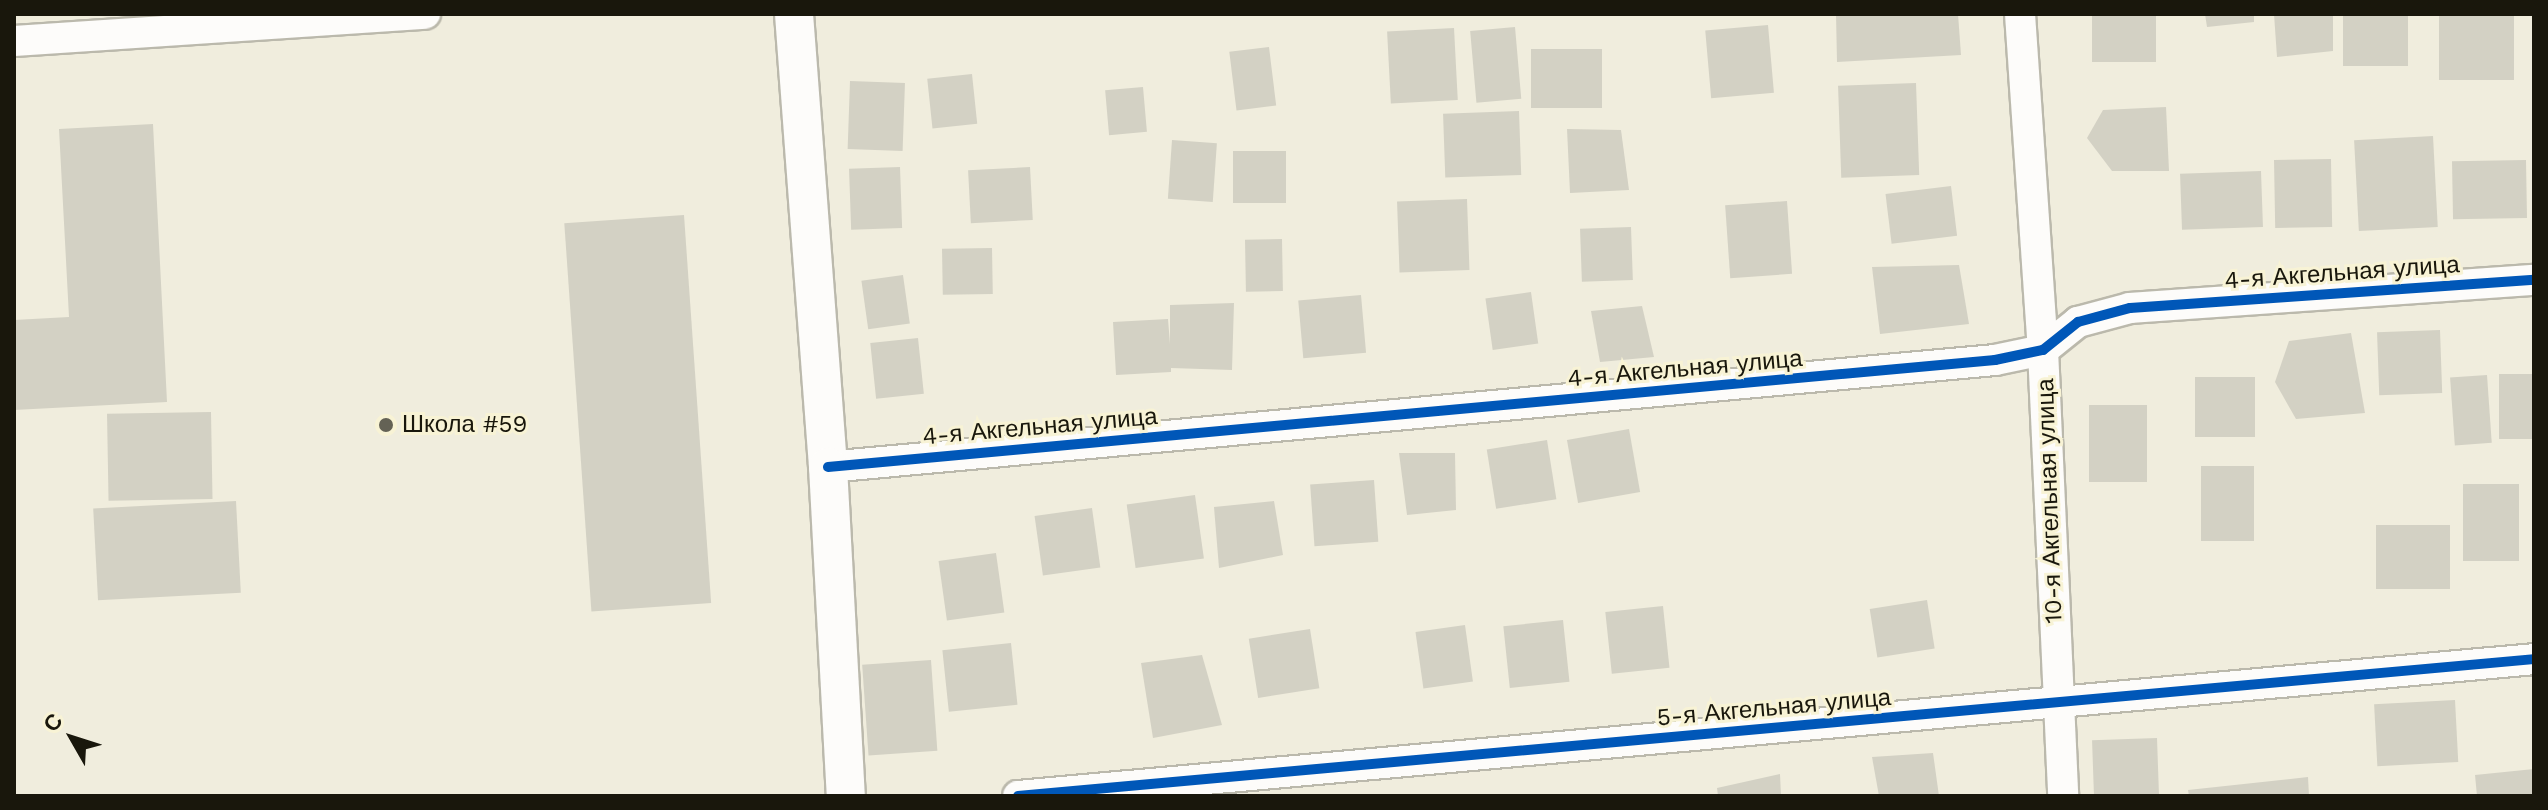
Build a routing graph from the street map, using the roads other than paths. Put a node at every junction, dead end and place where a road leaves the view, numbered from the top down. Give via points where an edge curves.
1 (425, 14) edge
2 (794, 14) edge
3 (2020, 14) edge
4 (14, 41) edge
5 (2534, 280) edge
6 (2043, 350) junction
7 (828, 467) junction
8 (2534, 659) edge
9 (2058, 703) junction
10 (846, 796) edge
11 (1018, 796) edge
12 (2063, 796) edge

1 - 4 street
2 - 7 street
3 - 6 street, 10-я Акгельная улица
5 - 6 street, 4-я Акгельная улица via 2130,308 2078,322
6 - 7 street, 4-я Акгельная улица via 1935,367
6 - 9 street, 10-я Акгельная улица
7 - 10 street
8 - 9 street, 5-я Акгельная улица
9 - 11 street, 5-я Акгельная улица
9 - 12 street, 10-я Акгельная улица

